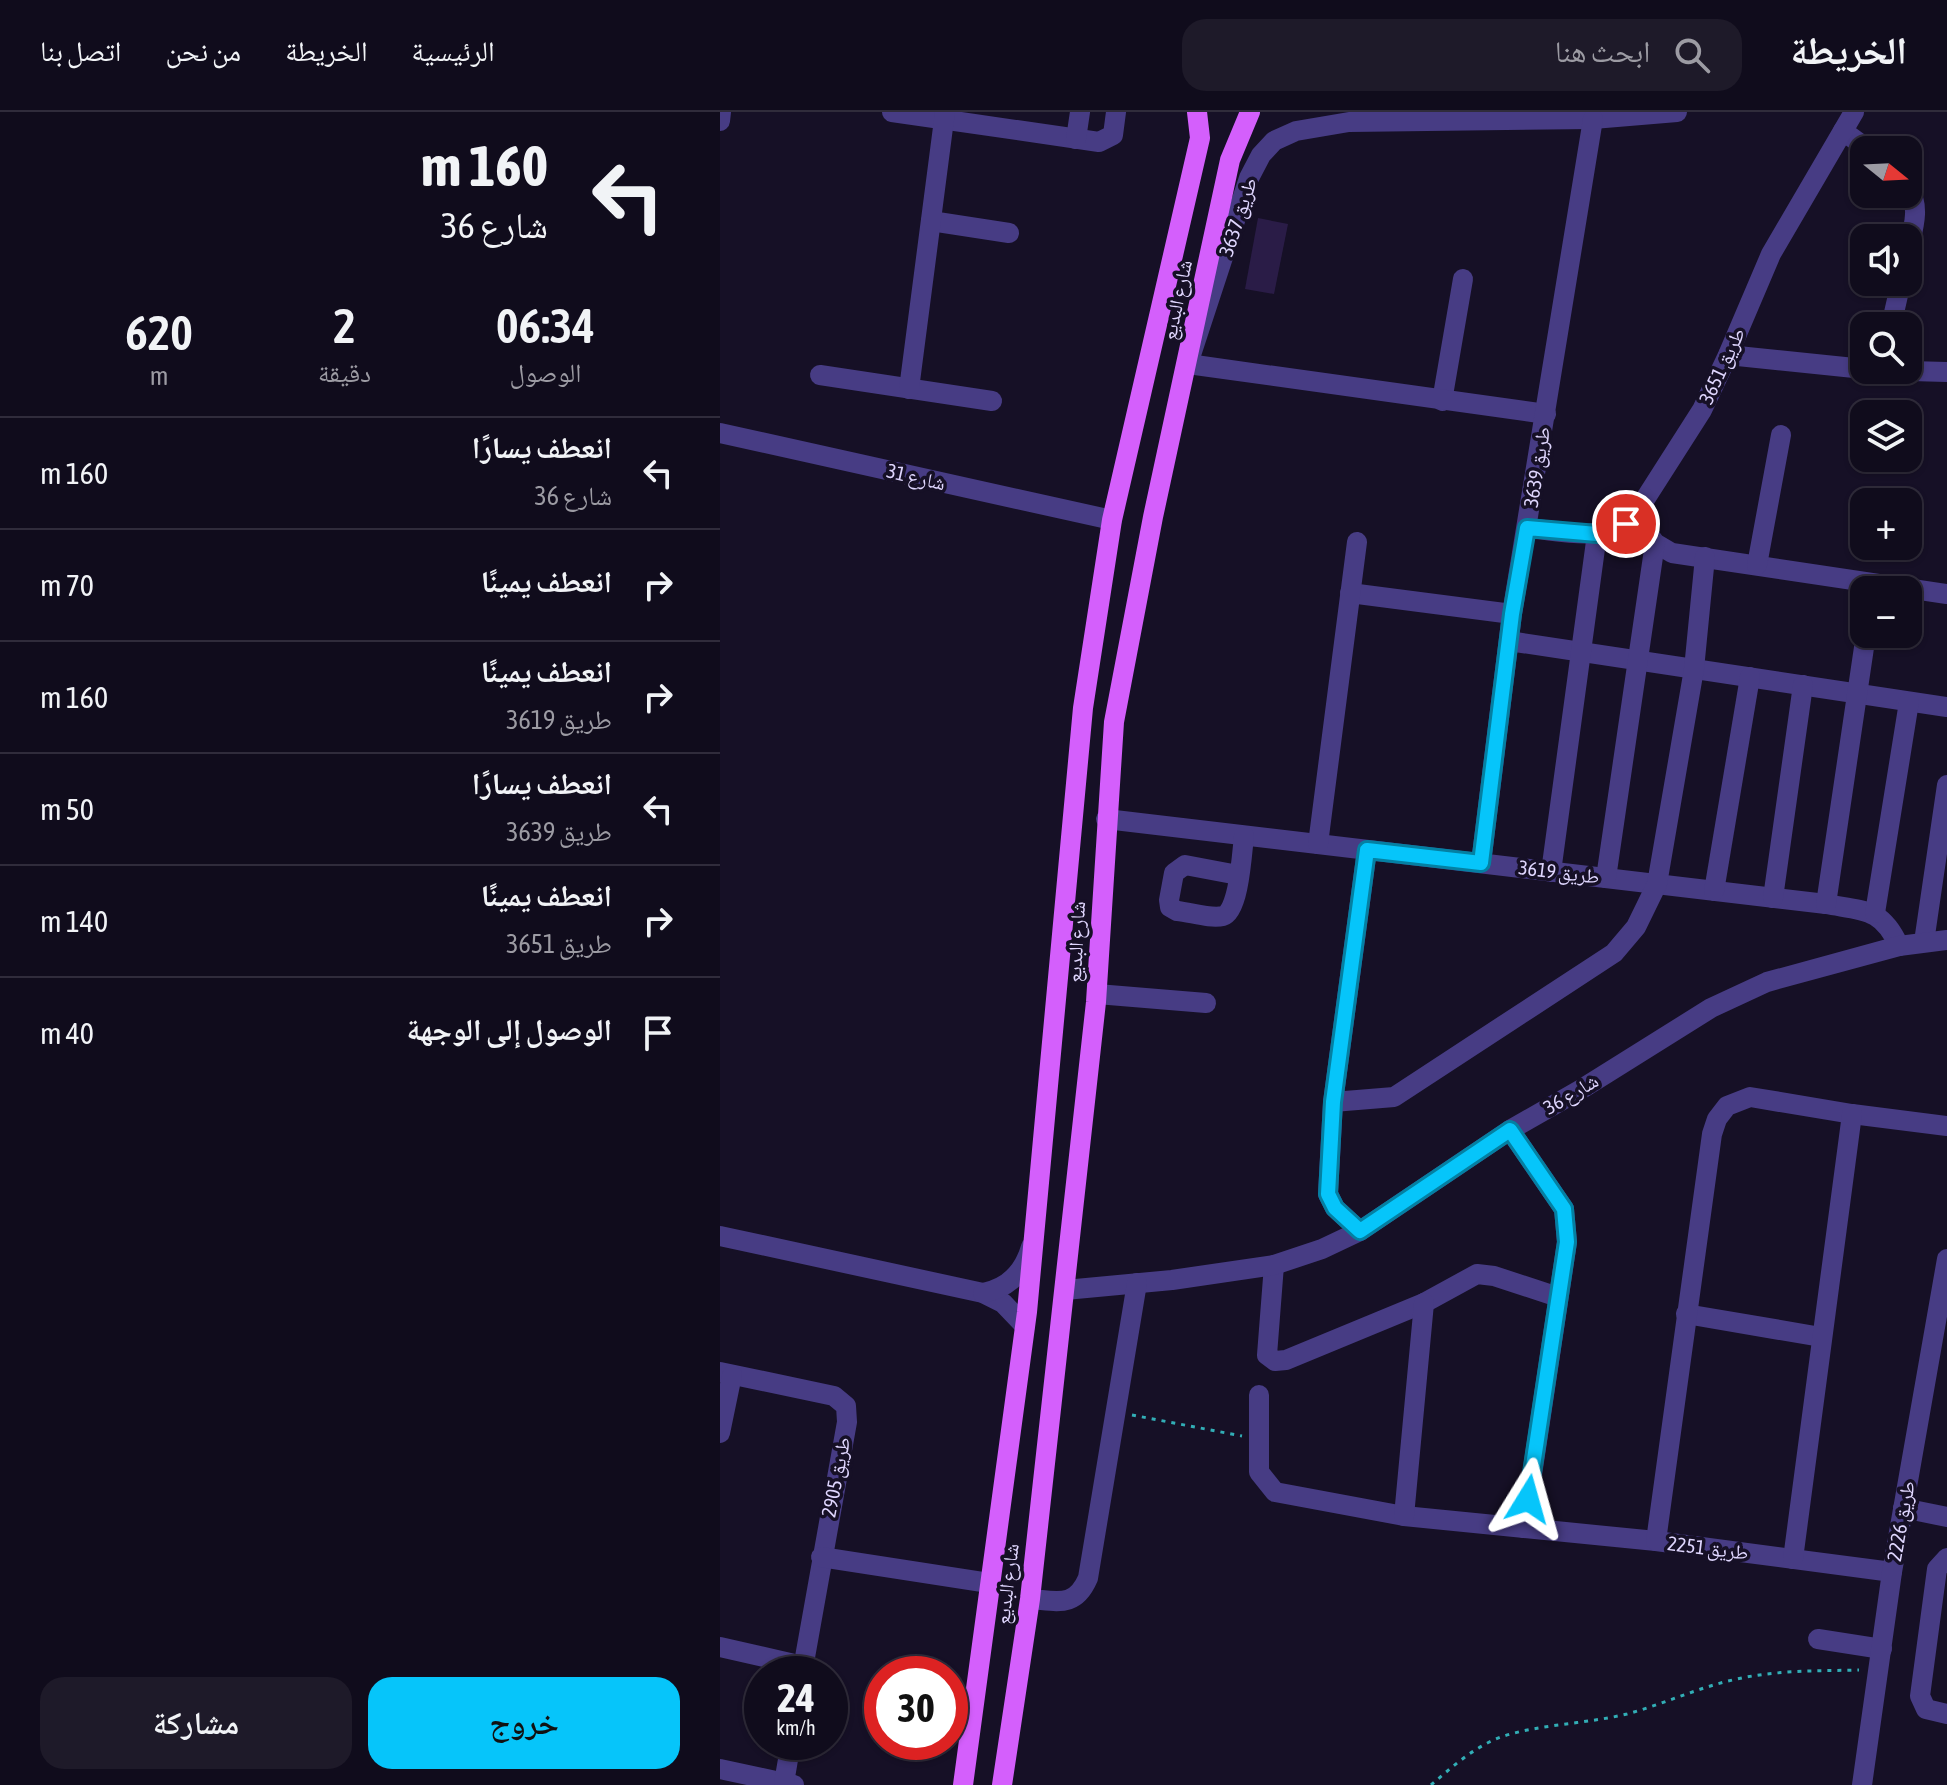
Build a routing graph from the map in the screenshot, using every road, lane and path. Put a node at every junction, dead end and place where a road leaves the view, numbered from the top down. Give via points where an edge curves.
1 (721, 112) edge
2 (892, 112) edge
3 (1080, 112) edge
4 (1116, 112) edge
5 (1197, 112) edge
6 (1250, 112) edge
7 (1676, 112) edge
8 (1854, 112) edge
9 (1614, 114) edge
10 (945, 116) edge
11 (1349, 117) edge
12 (1593, 119) junction
13 (720, 121) edge
14 (1843, 131) junction
15 (1850, 136) edge
16 (1076, 139) junction
17 (931, 221) junction
18 (1009, 233) dead end
19 (1463, 279) dead end
20 (1728, 355) junction
21 (1188, 364) junction
22 (1850, 368) edge
23 (1922, 371) edge
24 (1947, 372) edge
25 (820, 375) dead end
26 (909, 389) junction
27 (992, 401) dead end
28 (1442, 401) junction
29 (1546, 414) junction
30 (720, 433) edge
31 (1781, 435) dead end
32 (1635, 515) junction
33 (1112, 520) junction
34 (1527, 528) junction
35 (1597, 534) junction
36 (1357, 542) dead end
37 (1655, 543) junction
38 (1705, 557) junction
39 (1757, 565) junction
40 (1850, 583) edge
41 (1922, 592) edge
42 (1350, 593) junction
43 (1947, 594) edge
44 (1512, 614) junction
45 (1509, 641) junction
46 (1864, 648) edge
47 (1581, 652) junction
48 (1638, 660) junction
49 (1694, 669) junction
50 (1750, 677) junction
51 (1803, 685) junction
52 (1856, 694) junction
53 (1909, 702) junction
54 (1947, 707) edge
55 (1947, 785) edge
56 (1106, 819) junction
57 (1244, 836) junction
58 (1318, 844) junction
59 (1367, 850) junction
60 (1481, 863) junction
61 (1551, 872) junction
62 (1238, 875) dead end
63 (1606, 878) junction
64 (1657, 884) junction
65 (1714, 891) junction
66 (1773, 898) junction
67 (1826, 904) junction
68 (1875, 913) junction
69 (1947, 940) edge
70 (1924, 942) junction
71 (1899, 946) junction
72 (1097, 994) junction
73 (1206, 1003) dead end
74 (1333, 1102) junction
75 (1852, 1114) junction
76 (1947, 1126) edge
77 (1510, 1130) junction
78 (1360, 1231) junction
79 (720, 1236) edge
80 (1031, 1247) junction
81 (1947, 1259) edge
82 (1274, 1265) junction
83 (1137, 1283) junction
84 (1065, 1290) junction
85 (983, 1293) junction
86 (1558, 1297) junction
87 (1424, 1303) junction
88 (1686, 1314) junction
89 (1025, 1326) junction
90 (1821, 1337) junction
91 (726, 1373) edge
92 (1259, 1395) dead end
93 (1116, 1412) junction
94 (720, 1433) edge
95 (1258, 1438) junction
96 (1903, 1508) junction
97 (1404, 1516) junction
98 (1947, 1517) edge
99 (1524, 1528) junction
100 (1656, 1541) junction
101 (821, 1557) junction
102 (1947, 1558) edge
103 (1793, 1559) junction
104 (1892, 1572) junction
105 (989, 1583) junction
106 (1030, 1599) junction
107 (1818, 1639) dead end
108 (720, 1647) edge
109 (1882, 1649) junction
110 (752, 1656) edge
111 (804, 1656) edge
112 (1879, 1670) junction
113 (1947, 1714) edge
114 (790, 1760) edge
115 (720, 1769) edge
116 (789, 1784) edge
117 (963, 1785) edge
118 (1002, 1785) edge
119 (1431, 1785) edge
120 (1862, 1785) edge

1 - 13 street
2 - 10 street
3 - 16 street
4 - 16 street via 1109,139
5 - 33 main road, شارع البديع via 1200,138
6 - 21 main road, شارع البديع via 1230,160
7 - 9 street, طريق 3637
8 - 14 street, طريق 3651
9 - 12 street, طريق 3637
10 - 16 street
10 - 17 street
11 - 12 street, طريق 3637
11 - 21 street, طريق 3637 via 1296,131 1274,141 1261,155
12 - 29 street, طريق 3639
14 - 15 street
14 - 20 street, طريق 3651 via 1771,254
17 - 18 street
17 - 26 street
19 - 28 street
20 - 22 street
20 - 32 street, طريق 3651 via 1702,410
21 - 28 street
21 - 56 main road, شارع البديع via 1114,722
23 - 24 street
25 - 26 street
26 - 27 street
28 - 29 street
29 - 34 street, طريق 3639
30 - 33 street, شارع 31
31 - 39 street
32 - 35 street, طريق 3651 via 1626,524
32 - 37 street
33 - 80 main road, شارع البديع via 1083,708
34 - 35 street, طريق 3651
34 - 44 street, طريق 3639
35 - 47 street
36 - 42 street
37 - 38 street via 1672,553
37 - 48 street
38 - 39 street
38 - 49 street
39 - 40 street
41 - 43 street
42 - 44 street
42 - 58 street
44 - 45 street, طريق 3639
45 - 47 street
45 - 60 street, طريق 3639
46 - 52 street
47 - 48 street
47 - 61 street
48 - 49 street
48 - 63 street
49 - 50 street
49 - 64 street
50 - 51 street
50 - 65 street
51 - 52 street
51 - 66 street
52 - 53 street
52 - 67 street
53 - 54 street
53 - 68 street
55 - 70 street
56 - 57 street, طريق 3619
56 - 72 main road, شارع البديع
57 - 58 street, طريق 3619
57 - 62 street
58 - 59 street, طريق 3619
59 - 60 street, طريق 3619
59 - 74 street
60 - 61 street, طريق 3619
61 - 63 street, طريق 3619
63 - 64 street, طريق 3619
64 - 65 street, طريق 3619
64 - 74 street via 1636,927 1614,953 1394,1097
65 - 66 street, طريق 3619
66 - 67 street, طريق 3619
67 - 68 street, طريق 3619
68 - 71 street via 1891,927
69 - 70 street, شارع 36
70 - 71 street, شارع 36
71 - 77 street, شارع 36 via 1767,982 1711,1008
72 - 73 street
72 - 84 main road, شارع البديع
74 - 78 street via 1328,1194
75 - 76 street
75 - 88 street via 1758,1096 1734,1101 1722,1112 1712,1134
75 - 90 street
77 - 78 street, شارع 36
77 - 86 street via 1564,1209 1567,1242
78 - 82 street, شارع 36
79 - 85 street
80 - 85 street via 1011,1281
80 - 89 main road, شارع البديع
81 - 96 street, طريق 2226
82 - 83 street, شارع 36
82 - 87 street via 1267,1355 1275,1361
83 - 84 street, شارع 36
83 - 93 street
84 - 106 main road, شارع البديع
85 - 89 street via 1003,1303
86 - 87 street via 1477,1274
86 - 99 street
87 - 97 street
88 - 90 street
88 - 100 street
89 - 105 main road, شارع البديع
90 - 103 street
91 - 94 street, طريق 2905
91 - 101 street, طريق 2905 via 834,1396 846,1406
92 - 95 street, طريق 2251
93 - 95 path
93 - 106 street via 1082,1593 1068,1601
95 - 97 street, طريق 2251 via 1259,1472 1275,1492
96 - 98 street
96 - 104 street, طريق 2226
97 - 99 street, طريق 2251
99 - 100 street, طريق 2251
100 - 103 street, طريق 2251
101 - 105 street
101 - 111 street, طريق 2905
102 - 113 street via 1937,1569 1920,1696 1926,1709
103 - 104 street, طريق 2251
104 - 109 street, طريق 2226
105 - 117 main road, شارع البديع
106 - 118 main road, شارع البديع
107 - 109 street
108 - 110 street, طريق 2905
109 - 112 street, طريق 2226
112 - 119 path via 1758,1675 1607,1719 1523,1731 1476,1750
112 - 120 street, طريق 2226
114 - 116 street
115 - 116 street

